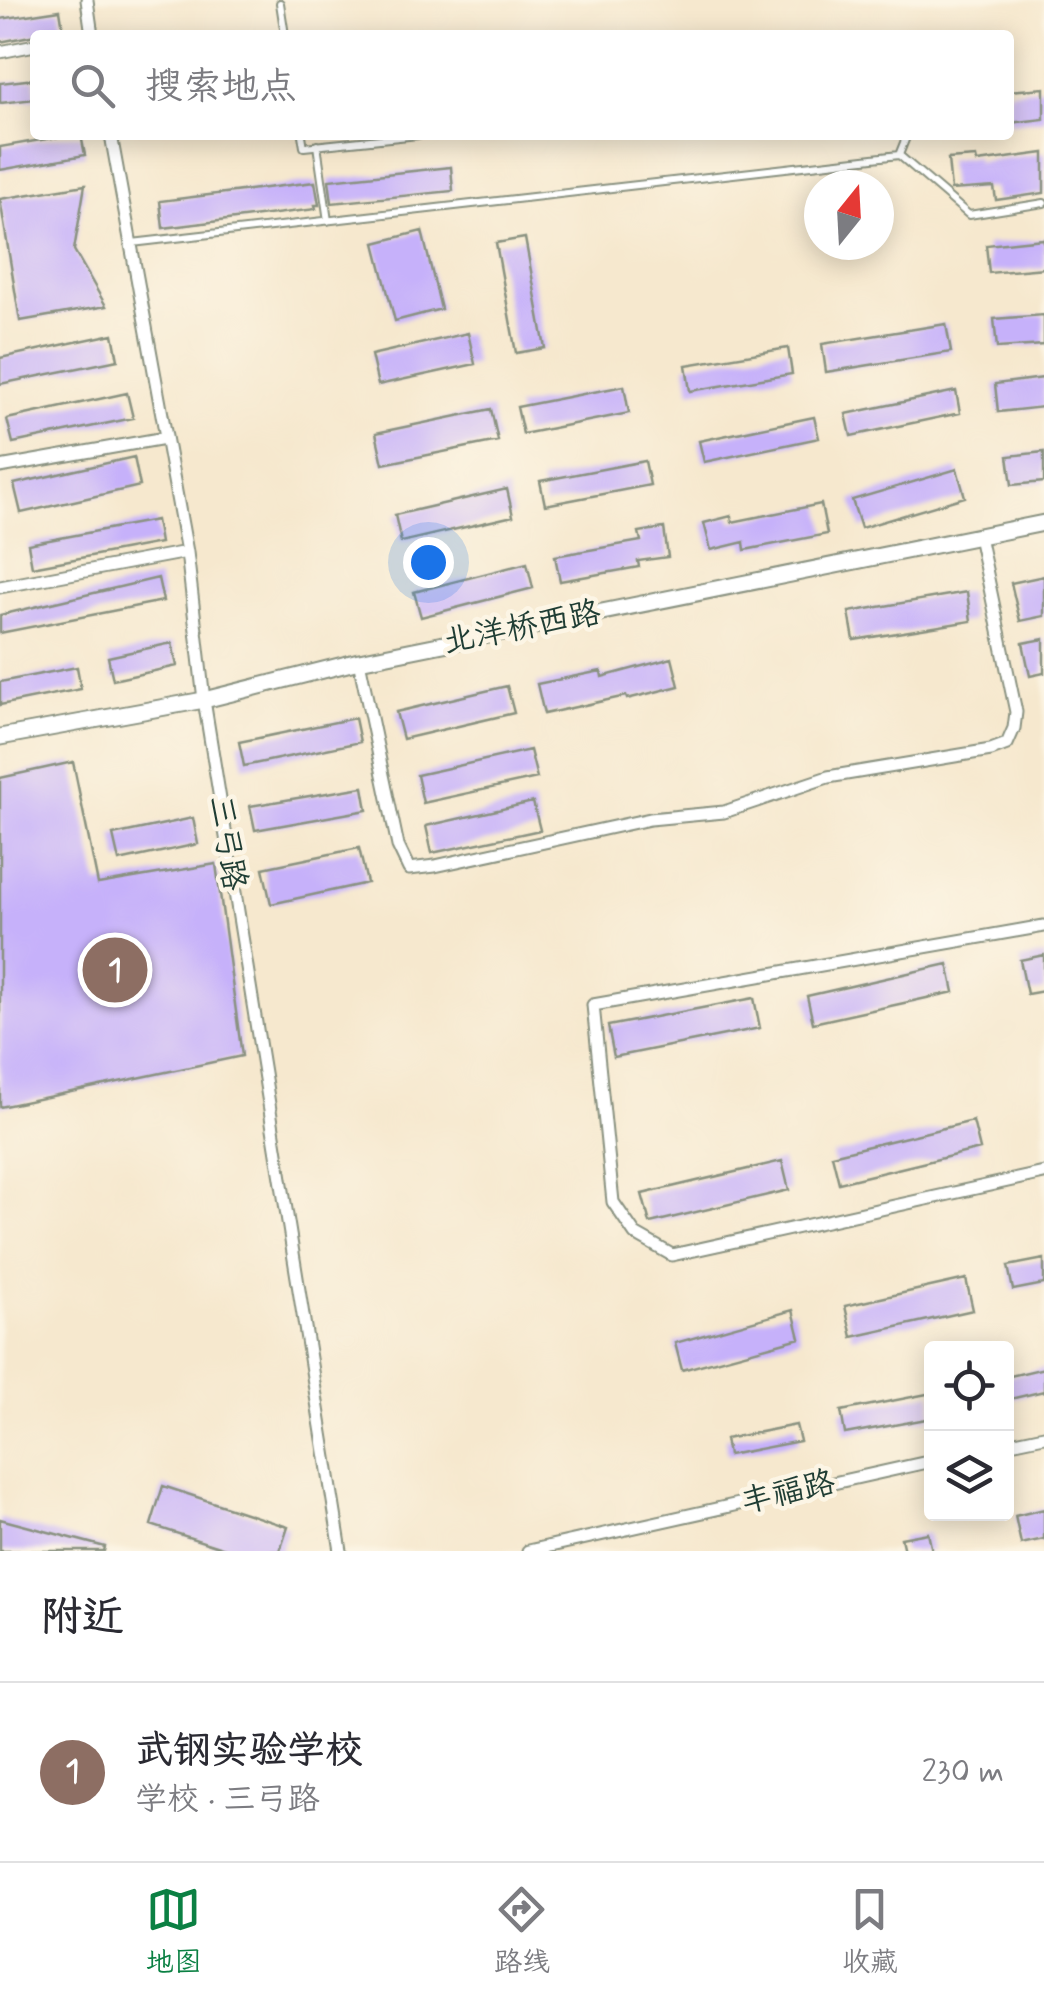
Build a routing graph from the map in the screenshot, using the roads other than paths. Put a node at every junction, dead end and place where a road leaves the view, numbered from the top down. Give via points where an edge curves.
1 (87, 0) edge
2 (280, 3) dead end
3 (88, 30) edge
4 (285, 30) edge
5 (30, 46) edge
6 (0, 52) edge
7 (112, 140) edge
8 (303, 140) edge
9 (368, 140) edge
10 (905, 140) edge
11 (317, 145) junction
12 (899, 155) junction
13 (1044, 203) edge
14 (328, 221) junction
15 (131, 244) junction
16 (166, 438) junction
17 (0, 467) edge
18 (1044, 523) edge
19 (979, 536) junction
20 (187, 552) junction
21 (0, 587) edge
22 (359, 661) junction
23 (204, 700) junction
24 (0, 737) edge
25 (1044, 926) edge
26 (1044, 1173) edge
27 (1044, 1436) edge
28 (1014, 1442) edge
29 (924, 1463) edge
30 (342, 1551) edge
31 (528, 1551) edge

1 - 3 street
2 - 4 lane
5 - 6 street
7 - 15 street, 三弓路
8 - 11 lane via 304,146
9 - 11 lane
10 - 12 lane
11 - 14 lane
12 - 13 lane via 969,215
12 - 14 lane
14 - 15 lane
15 - 16 street, 三弓路
16 - 17 street
16 - 20 street, 三弓路
18 - 19 main road, 北洋桥西路
19 - 22 main road, 北洋桥西路
19 - 22 street via 1016,712 1006,744 828,777 724,812 650,819 409,869 398,846
20 - 21 street
20 - 23 street, 三弓路
22 - 23 main road, 北洋桥西路
23 - 24 main road, 北洋桥西路
23 - 30 street, 三弓路
25 - 26 street via 594,1005 613,1202 636,1234 672,1254
27 - 28 street
29 - 31 street, 丰福路

